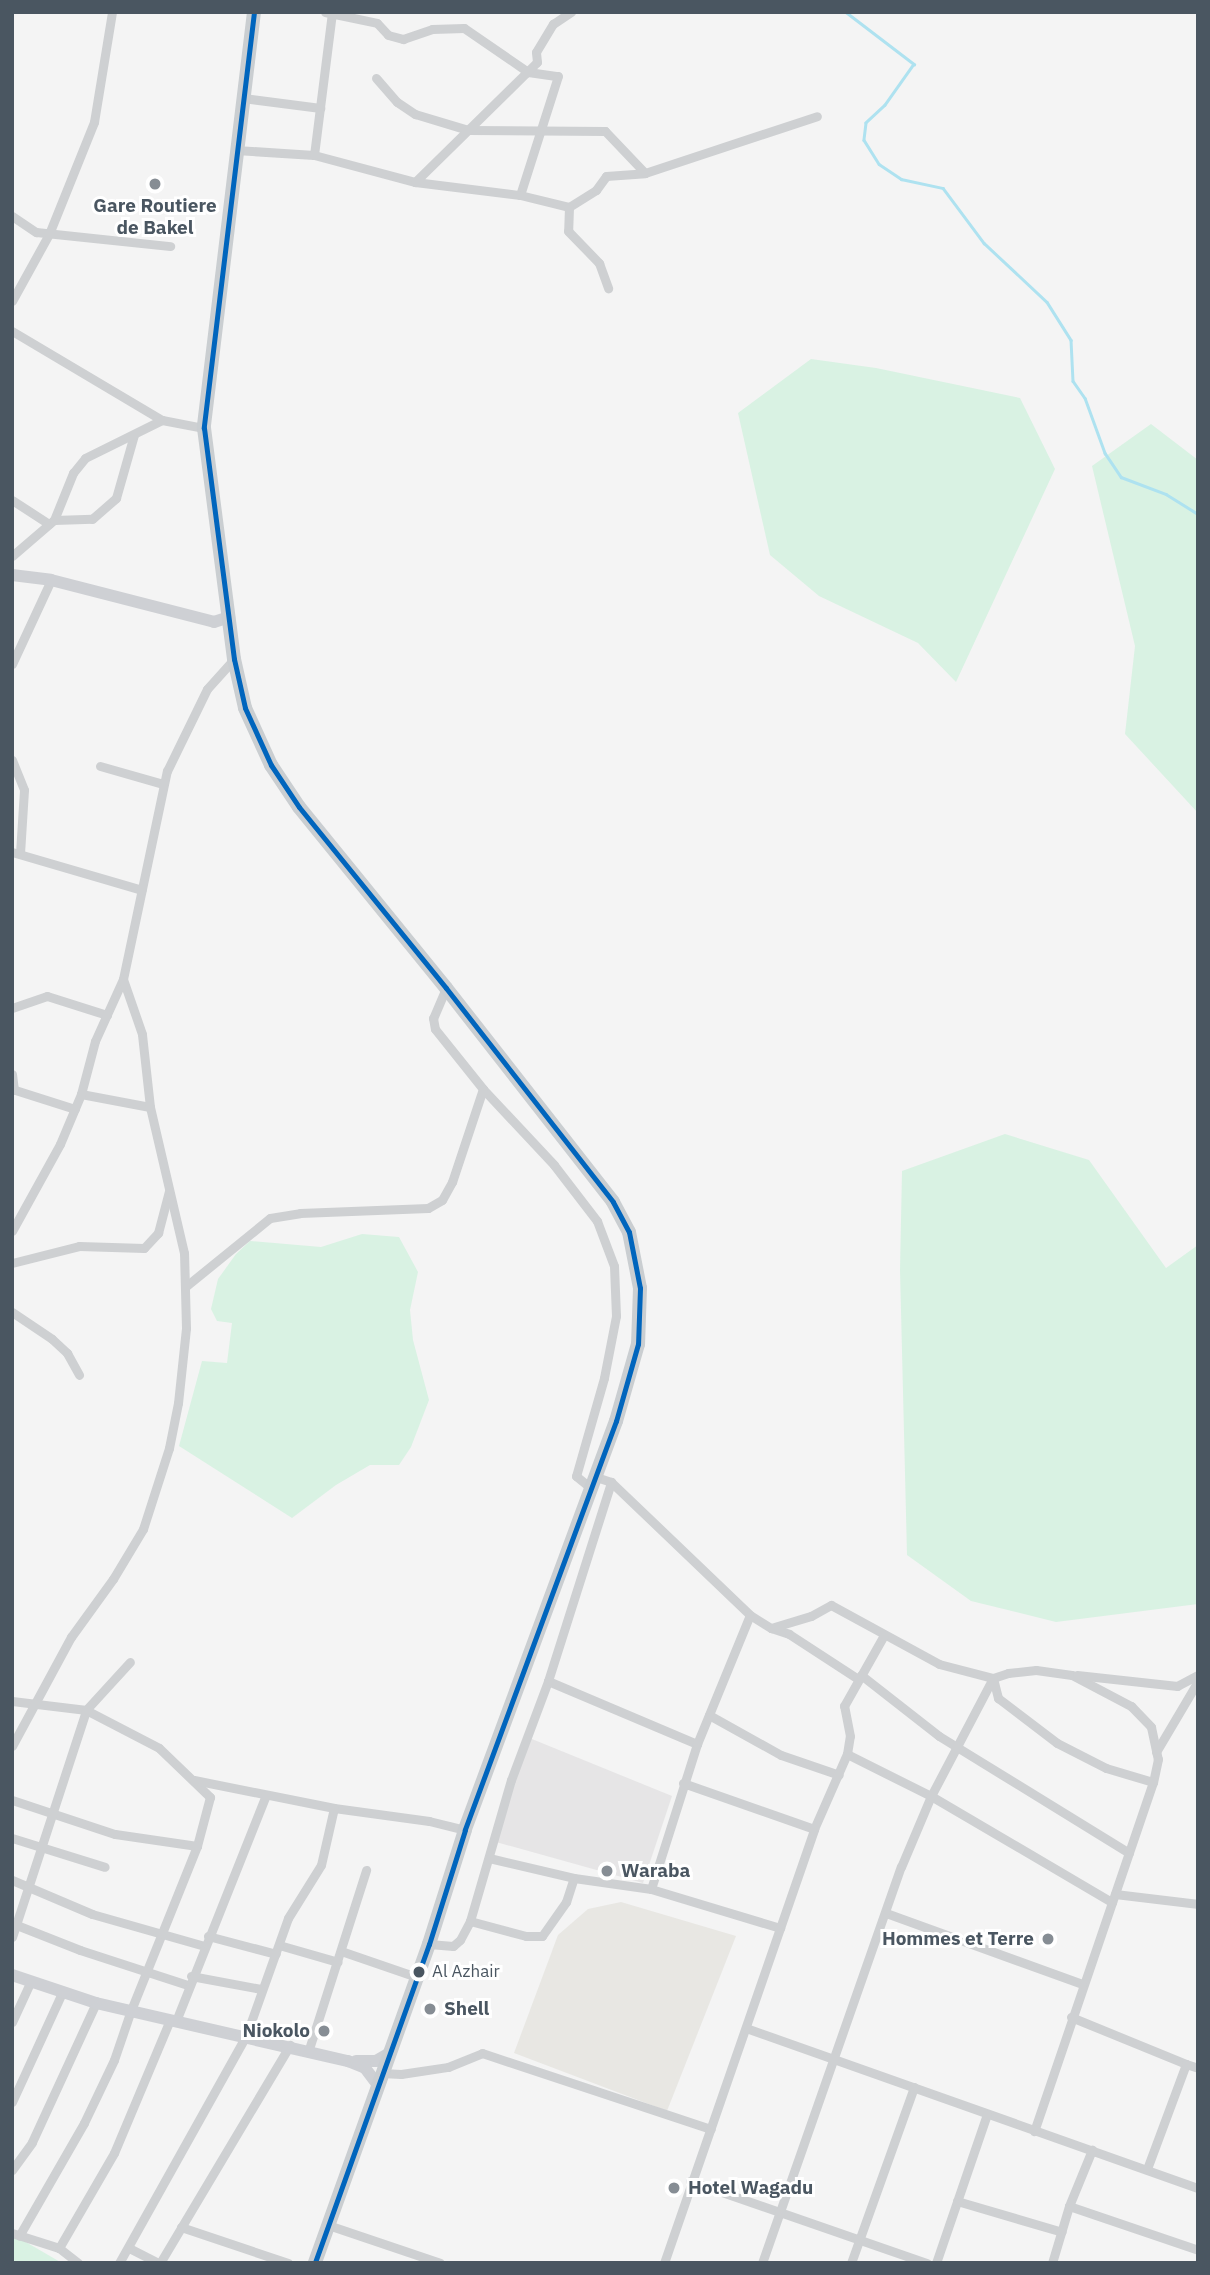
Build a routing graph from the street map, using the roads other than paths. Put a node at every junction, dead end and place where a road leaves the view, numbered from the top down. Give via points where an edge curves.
1 (112, 12) edge
2 (254, 12) edge
3 (570, 12) edge
4 (329, 13) edge
5 (527, 72) junction
6 (376, 78) dead end
7 (243, 98) junction
8 (320, 108) junction
9 (817, 116) dead end
10 (468, 130) junction
11 (540, 133) junction
12 (236, 150) junction
13 (314, 155) junction
14 (645, 173) junction
15 (415, 182) junction
16 (520, 195) junction
17 (569, 208) junction
18 (12, 216) edge
19 (49, 234) junction
20 (170, 246) dead end
21 (608, 288) dead end
22 (12, 301) edge
23 (12, 331) edge
24 (162, 420) junction
25 (204, 428) junction
26 (134, 435) junction
27 (12, 500) edge
28 (52, 522) junction
29 (12, 556) edge
30 (12, 575) edge
31 (51, 580) junction
32 (229, 617) junction
33 (234, 659) junction
34 (12, 664) edge
35 (12, 760) edge
36 (100, 765) dead end
37 (163, 783) junction
38 (16, 853) edge
39 (142, 890) junction
40 (123, 979) junction
41 (446, 988) junction
42 (12, 1008) edge
43 (107, 1015) junction
44 (12, 1074) edge
45 (13, 1089) edge
46 (483, 1089) junction
47 (81, 1094) junction
48 (150, 1107) junction
49 (75, 1109) junction
50 (170, 1189) junction
51 (12, 1231) edge
52 (12, 1263) edge
53 (185, 1287) junction
54 (12, 1312) edge
55 (79, 1375) dead end
56 (611, 1482) junction
57 (594, 1483) junction
58 (750, 1615) junction
59 (771, 1628) junction
60 (884, 1635) junction
61 (130, 1662) dead end
62 (1072, 1675) junction
63 (1198, 1675) edge
64 (859, 1677) junction
65 (993, 1678) junction
66 (548, 1681) junction
67 (1198, 1681) edge
68 (12, 1701) edge
69 (34, 1704) junction
70 (86, 1710) junction
71 (709, 1715) junction
72 (697, 1744) junction
73 (12, 1746) edge
74 (955, 1747) junction
75 (1156, 1753) junction
76 (847, 1754) junction
77 (839, 1775) junction
78 (192, 1780) junction
79 (1153, 1782) junction
80 (683, 1783) junction
81 (266, 1795) junction
82 (931, 1796) junction
83 (12, 1800) edge
84 (334, 1808) junction
85 (51, 1812) junction
86 (814, 1829) junction
87 (465, 1830) junction
88 (12, 1838) edge
89 (198, 1846) junction
90 (41, 1847) junction
91 (1129, 1853) junction
92 (489, 1858) junction
93 (105, 1867) dead end
94 (366, 1870) dead end
95 (574, 1878) junction
96 (12, 1880) edge
97 (27, 1886) junction
98 (651, 1888) junction
99 (1114, 1898) junction
100 (1198, 1904) edge
101 (886, 1913) junction
102 (470, 1921) junction
103 (15, 1924) edge
104 (780, 1928) junction
105 (161, 1934) junction
106 (12, 1937) edge
107 (206, 1941) junction
108 (429, 1944) junction
109 (277, 1949) junction
110 (341, 1951) junction
111 (338, 1962) junction
112 (148, 1969) junction
113 (12, 1975) edge
114 (417, 1977) junction
115 (190, 1981) junction
116 (30, 1983) junction
117 (1082, 1984) junction
118 (261, 1989) junction
119 (62, 1993) junction
120 (96, 2003) junction
121 (131, 2010) junction
122 (1071, 2017) junction
123 (173, 2020) junction
124 (12, 2022) edge
125 (746, 2028) junction
126 (246, 2036) junction
127 (290, 2045) junction
128 (309, 2049) junction
129 (388, 2054) junction
130 (834, 2059) junction
131 (348, 2061) junction
132 (1186, 2064) junction
133 (1198, 2068) edge
134 (379, 2079) junction
135 (914, 2087) junction
136 (12, 2102) edge
137 (987, 2114) junction
138 (711, 2129) junction
139 (1034, 2131) junction
140 (1092, 2150) junction
141 (1147, 2169) junction
142 (12, 2170) edge
143 (690, 2181) junction
144 (1198, 2188) edge
145 (957, 2200) junction
146 (1069, 2206) junction
147 (780, 2211) junction
148 (328, 2225) junction
149 (181, 2227) junction
150 (1062, 2232) junction
151 (16, 2234) edge
152 (859, 2239) junction
153 (59, 2248) junction
154 (129, 2248) junction
155 (1198, 2250) edge
156 (407, 2251) junction
157 (78, 2263) edge
158 (119, 2263) edge
159 (159, 2263) edge
160 (288, 2263) edge
161 (315, 2263) edge
162 (402, 2263) edge
163 (440, 2263) edge
164 (664, 2263) edge
165 (762, 2263) edge
166 (851, 2263) edge
167 (927, 2263) edge
168 (936, 2263) edge
169 (1052, 2263) edge

1 - 19 street via 94,121
2 - 7 main road
3 - 5 street via 553,24 536,52 537,62
4 - 5 street via 377,23 388,35 403,39 432,29 464,28
4 - 8 street
5 - 10 street
5 - 11 street via 558,76
6 - 10 street via 415,114
7 - 8 street
7 - 12 main road
8 - 13 street
9 - 14 street
10 - 11 street
10 - 15 street
11 - 14 street via 605,131
11 - 16 street
12 - 13 street
12 - 25 main road
13 - 15 street
14 - 17 street via 606,176 596,190
15 - 16 street
16 - 17 street
17 - 21 street via 568,231 599,263
18 - 19 street via 36,232
19 - 20 street
19 - 22 street
23 - 24 street
24 - 25 street
24 - 26 street
25 - 32 main road
26 - 28 street via 85,458 73,473
26 - 28 street via 116,498 92,519
27 - 28 street
28 - 29 street
30 - 31 street
31 - 32 street via 214,622
31 - 34 street
32 - 33 main road
33 - 37 street via 206,689
33 - 41 main road via 249,721 285,788
35 - 38 street via 24,790
36 - 37 street
37 - 39 street
38 - 39 street
39 - 40 street
40 - 43 street
40 - 48 street via 142,1034
41 - 46 street via 433,1018 435,1029
41 - 57 main road via 583,1161 629,1233 640,1289 638,1344
42 - 43 street via 47,996
43 - 47 street
44 - 45 street
45 - 49 street
46 - 53 street via 442,1199 428,1208 270,1218
46 - 57 street via 554,1165 590,1212 614,1266 616,1316 576,1476
47 - 48 street
47 - 49 street
48 - 50 street
49 - 51 street
50 - 52 street via 158,1233 144,1248 79,1246
50 - 53 street via 184,1253
53 - 69 street via 178,1403 143,1529 71,1637
54 - 55 street via 52,1339
56 - 57 street
56 - 58 street
56 - 66 street
57 - 87 main road
58 - 59 street
58 - 71 street
59 - 60 street via 831,1605
59 - 64 street via 789,1634
60 - 64 street
60 - 65 street via 939,1664
61 - 70 street
62 - 63 street via 1177,1686
62 - 65 street via 1037,1670
62 - 75 street via 1131,1706 1151,1727
64 - 74 street
64 - 76 street via 844,1706 850,1736
65 - 74 street
65 - 79 street via 998,1698 1058,1743 1106,1768
66 - 72 street
66 - 92 street via 511,1780
67 - 75 street
68 - 69 street
69 - 70 street
69 - 73 street
70 - 78 street via 159,1748
70 - 85 street
71 - 72 street
71 - 77 street via 781,1755
72 - 80 street
74 - 82 street
74 - 91 street
75 - 79 street
76 - 77 street
76 - 82 street
77 - 86 street
78 - 81 street
78 - 89 street via 210,1797
79 - 91 street
80 - 86 street
80 - 98 street
81 - 84 street
81 - 107 street
82 - 99 street
82 - 101 street
83 - 85 street
84 - 87 street
84 - 109 street via 321,1865 288,1918
85 - 89 street via 115,1835
85 - 90 street
86 - 104 street
87 - 108 main road
88 - 90 street
89 - 105 street
90 - 93 street
90 - 97 street
91 - 99 street
92 - 95 street
92 - 102 street
94 - 110 street
95 - 98 street
95 - 102 street via 566,1902 542,1936
96 - 97 street
97 - 103 street
97 - 105 street via 92,1914
98 - 104 street
99 - 100 street
99 - 117 street
101 - 117 street
101 - 130 street
102 - 108 street via 453,1946
103 - 106 street
103 - 112 street via 80,1950
104 - 125 street
105 - 107 street
105 - 112 street
107 - 109 street
107 - 115 street
108 - 114 main road
109 - 111 street
109 - 118 street
110 - 111 street
110 - 114 street
111 - 128 street
112 - 115 street
112 - 121 street
113 - 116 street
114 - 129 main road
115 - 118 street
115 - 123 street
116 - 119 street
116 - 124 street
117 - 122 street
118 - 126 street
119 - 120 street
119 - 136 street
120 - 121 street
120 - 142 street via 32,2142
121 - 123 street
121 - 151 street via 85,2123
122 - 132 street
122 - 139 street
123 - 126 street
123 - 153 street via 114,2153
125 - 130 street
125 - 138 street
126 - 127 street
126 - 154 street
127 - 128 street
127 - 149 street
128 - 131 street
129 - 131 street via 376,2061
129 - 134 main road
130 - 135 street
130 - 147 street
131 - 134 street
132 - 133 street
132 - 141 street
134 - 138 street via 448,2067 482,2053
134 - 148 main road
135 - 137 street
135 - 152 street
137 - 139 street
137 - 145 street
138 - 143 street
139 - 140 street
140 - 141 street
140 - 146 street
141 - 144 street
143 - 147 street
143 - 164 street
145 - 150 street
145 - 168 street
146 - 150 street
146 - 155 street
147 - 152 street
147 - 165 street
148 - 156 street
148 - 161 main road
149 - 159 street
149 - 160 street
150 - 169 street
151 - 153 street
152 - 166 street
152 - 167 street
153 - 157 street
154 - 158 street
154 - 159 street
156 - 162 street
156 - 163 street

